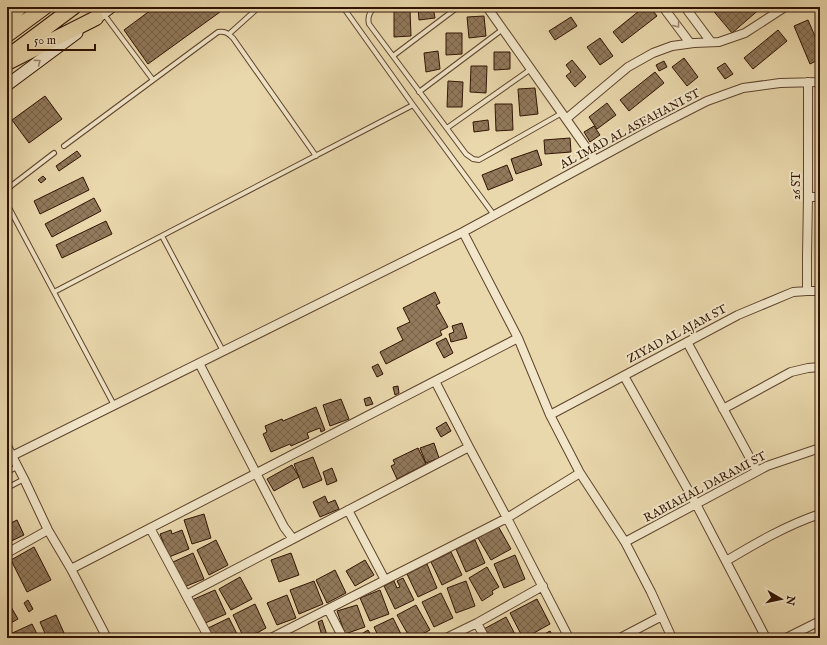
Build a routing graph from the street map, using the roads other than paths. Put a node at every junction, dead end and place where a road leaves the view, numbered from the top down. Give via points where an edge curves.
1 (12, 7) edge
2 (20, 7) edge
3 (45, 7) edge
4 (74, 7) edge
5 (259, 7) edge
6 (343, 7) edge
7 (376, 7) edge
8 (458, 7) edge
9 (487, 7) edge
10 (664, 7) edge
11 (685, 7) edge
12 (785, 7) edge
13 (7, 10) edge
14 (103, 13) edge
15 (7, 20) edge
16 (503, 29) junction
17 (229, 34) junction
18 (7, 35) edge
19 (711, 42) junction
20 (690, 43) junction
21 (393, 56) junction
22 (7, 58) edge
23 (7, 63) edge
24 (531, 69) junction
25 (153, 80) junction
26 (808, 82) junction
27 (820, 82) edge
28 (7, 85) edge
29 (420, 92) junction
30 (413, 105) junction
31 (564, 116) junction
32 (447, 128) junction
33 (64, 146) dead end
34 (54, 153) dead end
35 (316, 156) junction
36 (595, 160) junction
37 (7, 192) edge
38 (808, 197) junction
39 (820, 198) edge
40 (7, 204) edge
41 (494, 215) junction
42 (463, 232) junction
43 (162, 236) junction
44 (807, 290) junction
45 (54, 292) junction
46 (820, 292) edge
47 (518, 338) junction
48 (687, 342) junction
49 (223, 351) junction
50 (199, 363) junction
51 (820, 367) edge
52 (624, 376) junction
53 (434, 381) junction
54 (114, 406) junction
55 (723, 409) junction
56 (550, 415) junction
57 (7, 446) edge
58 (469, 447) junction
59 (820, 448) edge
60 (12, 456) junction
61 (18, 466) junction
62 (757, 471) junction
63 (7, 472) edge
64 (257, 473) junction
65 (580, 473) junction
66 (24, 480) junction
67 (7, 488) edge
68 (696, 504) junction
69 (348, 510) junction
70 (820, 514) edge
71 (507, 518) junction
72 (150, 528) junction
73 (48, 530) junction
74 (293, 539) junction
75 (625, 542) junction
76 (7, 553) edge
77 (726, 561) junction
78 (71, 569) junction
79 (385, 580) junction
80 (543, 586) junction
81 (186, 595) junction
82 (328, 609) junction
83 (662, 616) junction
84 (820, 621) edge
85 (477, 622) junction
86 (107, 638) edge
87 (209, 638) edge
88 (271, 638) edge
89 (343, 638) edge
90 (446, 638) edge
91 (485, 638) edge
92 (569, 638) edge
93 (620, 638) edge
94 (672, 638) edge
95 (766, 638) edge
96 (786, 638) edge

1 - 13 main road
2 - 15 highway
3 - 18 highway
4 - 22 highway
5 - 17 lane
6 - 30 lane
7 - 21 lane via 369,14 369,24
8 - 21 lane
9 - 16 street
10 -> 20 street
11 - 19 street
12 - 19 street via 745,33 720,42
14 - 23 highway
14 - 25 lane
28 -> 14 main road
16 - 24 street
16 - 29 lane
17 - 25 lane via 218,32
17 - 35 lane
19 - 20 street
20 - 31 street via 653,53 628,67
21 - 29 lane
24 - 31 street
24 - 32 lane
25 - 33 lane
26 - 27 street, AL IMAD AL ASFAHANI ST
26 - 36 street, AL IMAD AL ASFAHANI ST via 743,88 707,101
26 - 38 street, 26 ST
29 - 32 lane
30 - 35 lane
30 - 41 lane
31 - 32 lane via 479,160 466,154
31 - 36 street
34 - 37 lane via 11,186
35 - 43 lane
36 - 41 street, AL IMAD AL ASFAHANI ST
38 - 39 street
38 - 44 street, 26 ST
40 - 45 lane
41 - 42 street, AL IMAD AL ASFAHANI ST
42 - 47 street
42 - 49 street, AL IMAD AL ASFAHANI ST
43 - 45 lane
43 - 49 lane
44 - 46 street, ZIYAD AL AJAM ST
44 - 48 street, ZIYAD AL AJAM ST via 793,292 745,312
45 - 54 lane
47 - 53 street
47 - 56 street
48 - 52 street, ZIYAD AL AJAM ST
48 - 55 street
49 - 50 street, AL IMAD AL ASFAHANI ST
50 - 54 street, AL IMAD AL ASFAHANI ST
50 - 64 street
51 - 55 street via 791,372
52 - 56 street, ZIYAD AL AJAM ST
52 - 68 street
53 - 58 street
53 - 64 street
54 - 60 street, AL IMAD AL ASFAHANI ST
55 - 62 street
56 - 65 street
57 - 60 street
58 - 69 street
58 - 71 street
59 - 62 street, RABIAHAL DARAMI ST
60 - 61 street
61 - 63 lane
61 - 66 street
62 - 68 street, RABIAHAL DARAMI ST
64 - 72 street
64 - 74 street via 284,527
65 - 71 street
65 - 75 street
66 - 67 lane
66 - 73 street
68 - 75 street, RABIAHAL DARAMI ST
68 - 77 street
69 - 74 street
69 - 79 street
70 - 77 street via 802,520
71 - 79 street
71 - 80 street
72 - 78 street
72 - 81 street
73 - 76 street
73 - 78 street
74 - 81 street
75 - 83 street
77 - 95 street
78 - 86 street
79 - 82 street
80 - 85 street
80 - 92 street
81 - 87 street
82 - 88 street
82 - 89 street
83 - 93 street
83 - 94 street
84 - 96 street
85 - 90 street
85 - 91 street

